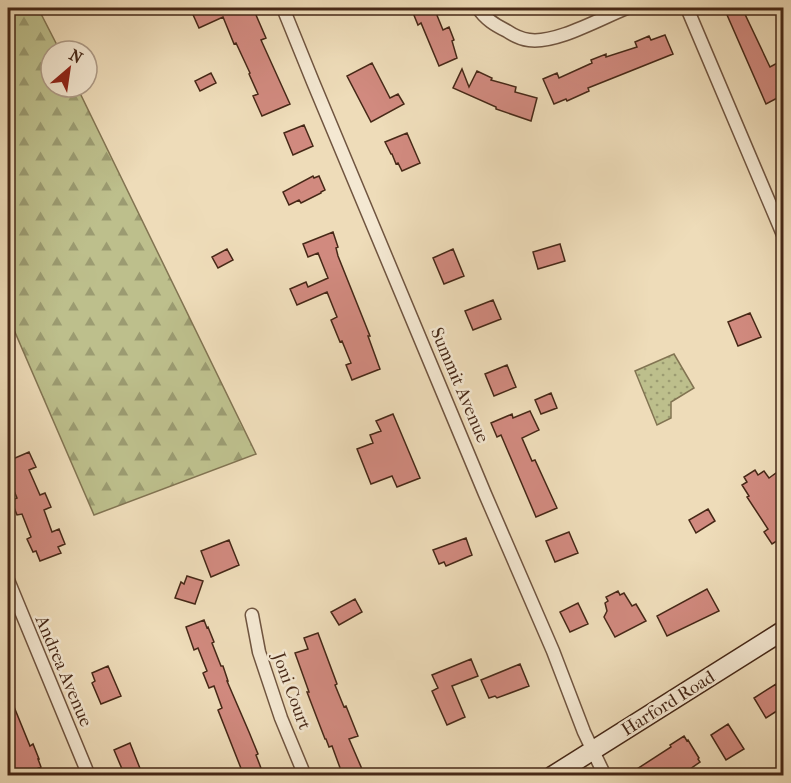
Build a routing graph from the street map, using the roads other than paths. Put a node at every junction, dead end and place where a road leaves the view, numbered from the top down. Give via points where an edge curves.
1 (283, 8) edge
2 (478, 8) edge
3 (627, 8) edge
4 (687, 8) edge
5 (783, 237) edge
6 (8, 580) edge
7 (252, 615) dead end
8 (783, 630) edge
9 (592, 751) junction
10 (89, 776) edge
11 (305, 776) edge
12 (552, 776) edge
13 (604, 776) edge

1 - 9 street, Summit Avenue
2 - 3 street via 489,21 510,33 541,40
4 - 5 street
6 - 10 street, Andrea Avenue
7 - 11 street, Joni Court via 261,661
8 - 9 main road, Harford Road
9 - 12 main road, Harford Road
9 - 13 street, Summit Avenue

